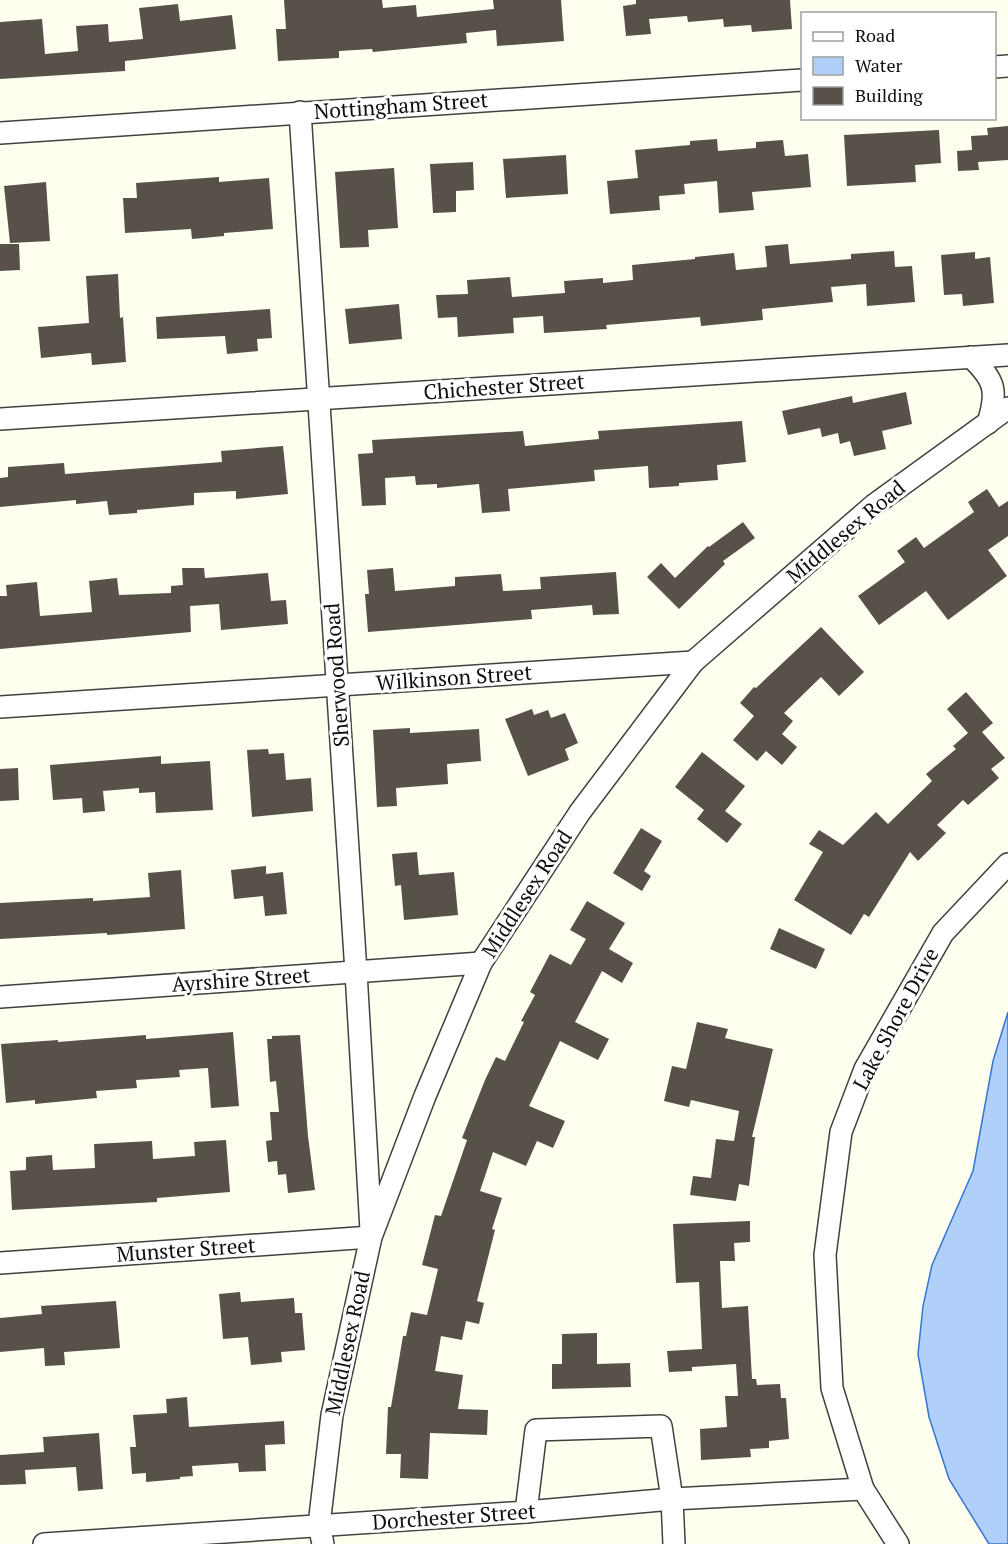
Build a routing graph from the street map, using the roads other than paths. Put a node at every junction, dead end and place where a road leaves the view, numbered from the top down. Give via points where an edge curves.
1 (801, 80) edge
2 (300, 112) junction
3 (0, 133) edge
4 (1008, 355) edge
5 (971, 357) junction
6 (318, 399) junction
7 (1008, 408) edge
8 (0, 419) edge
9 (988, 423) junction
10 (693, 662) junction
11 (338, 686) junction
12 (0, 707) edge
13 (1008, 864) edge
14 (481, 963) junction
15 (356, 972) junction
16 (0, 997) edge
17 (371, 1237) junction
18 (0, 1263) edge
19 (864, 1489) junction
20 (672, 1499) junction
21 (526, 1512) junction
22 (321, 1535) edge
23 (44, 1544) edge
24 (674, 1544) edge
25 (897, 1544) edge

1 - 2 street, Nottingham Street
2 - 3 street, Nottingham Street
2 - 6 street, Sherwood Road
4 - 5 street, Chichester Street
5 - 6 street, Chichester Street
5 - 9 street via 992,383 995,403
6 - 8 street, Chichester Street
6 - 11 street, Sherwood Road
7 - 9 street, Middlesex Road
9 - 10 street, Middlesex Road via 874,505
10 - 11 street, Wilkinson Street
10 - 14 street, Middlesex Road via 580,812
11 - 12 street, Wilkinson Street
11 - 15 street, Sherwood Road
13 - 19 street, Lake Shore Drive via 943,933 865,1069 841,1132 825,1255 832,1388
14 - 15 street, Ayrshire Street
14 - 17 street, Middlesex Road
15 - 16 street, Ayrshire Street
15 - 17 street, Sherwood Road
17 - 18 street, Munster Street
17 - 22 street, Middlesex Road via 332,1415
19 - 20 street, Dorchester Street
19 - 25 street, Lake Shore Drive
20 - 21 street, Dorchester Street
20 - 21 street via 661,1426 536,1430
20 - 24 street
21 - 22 street, Dorchester Street
22 - 23 street, Dorchester Street

